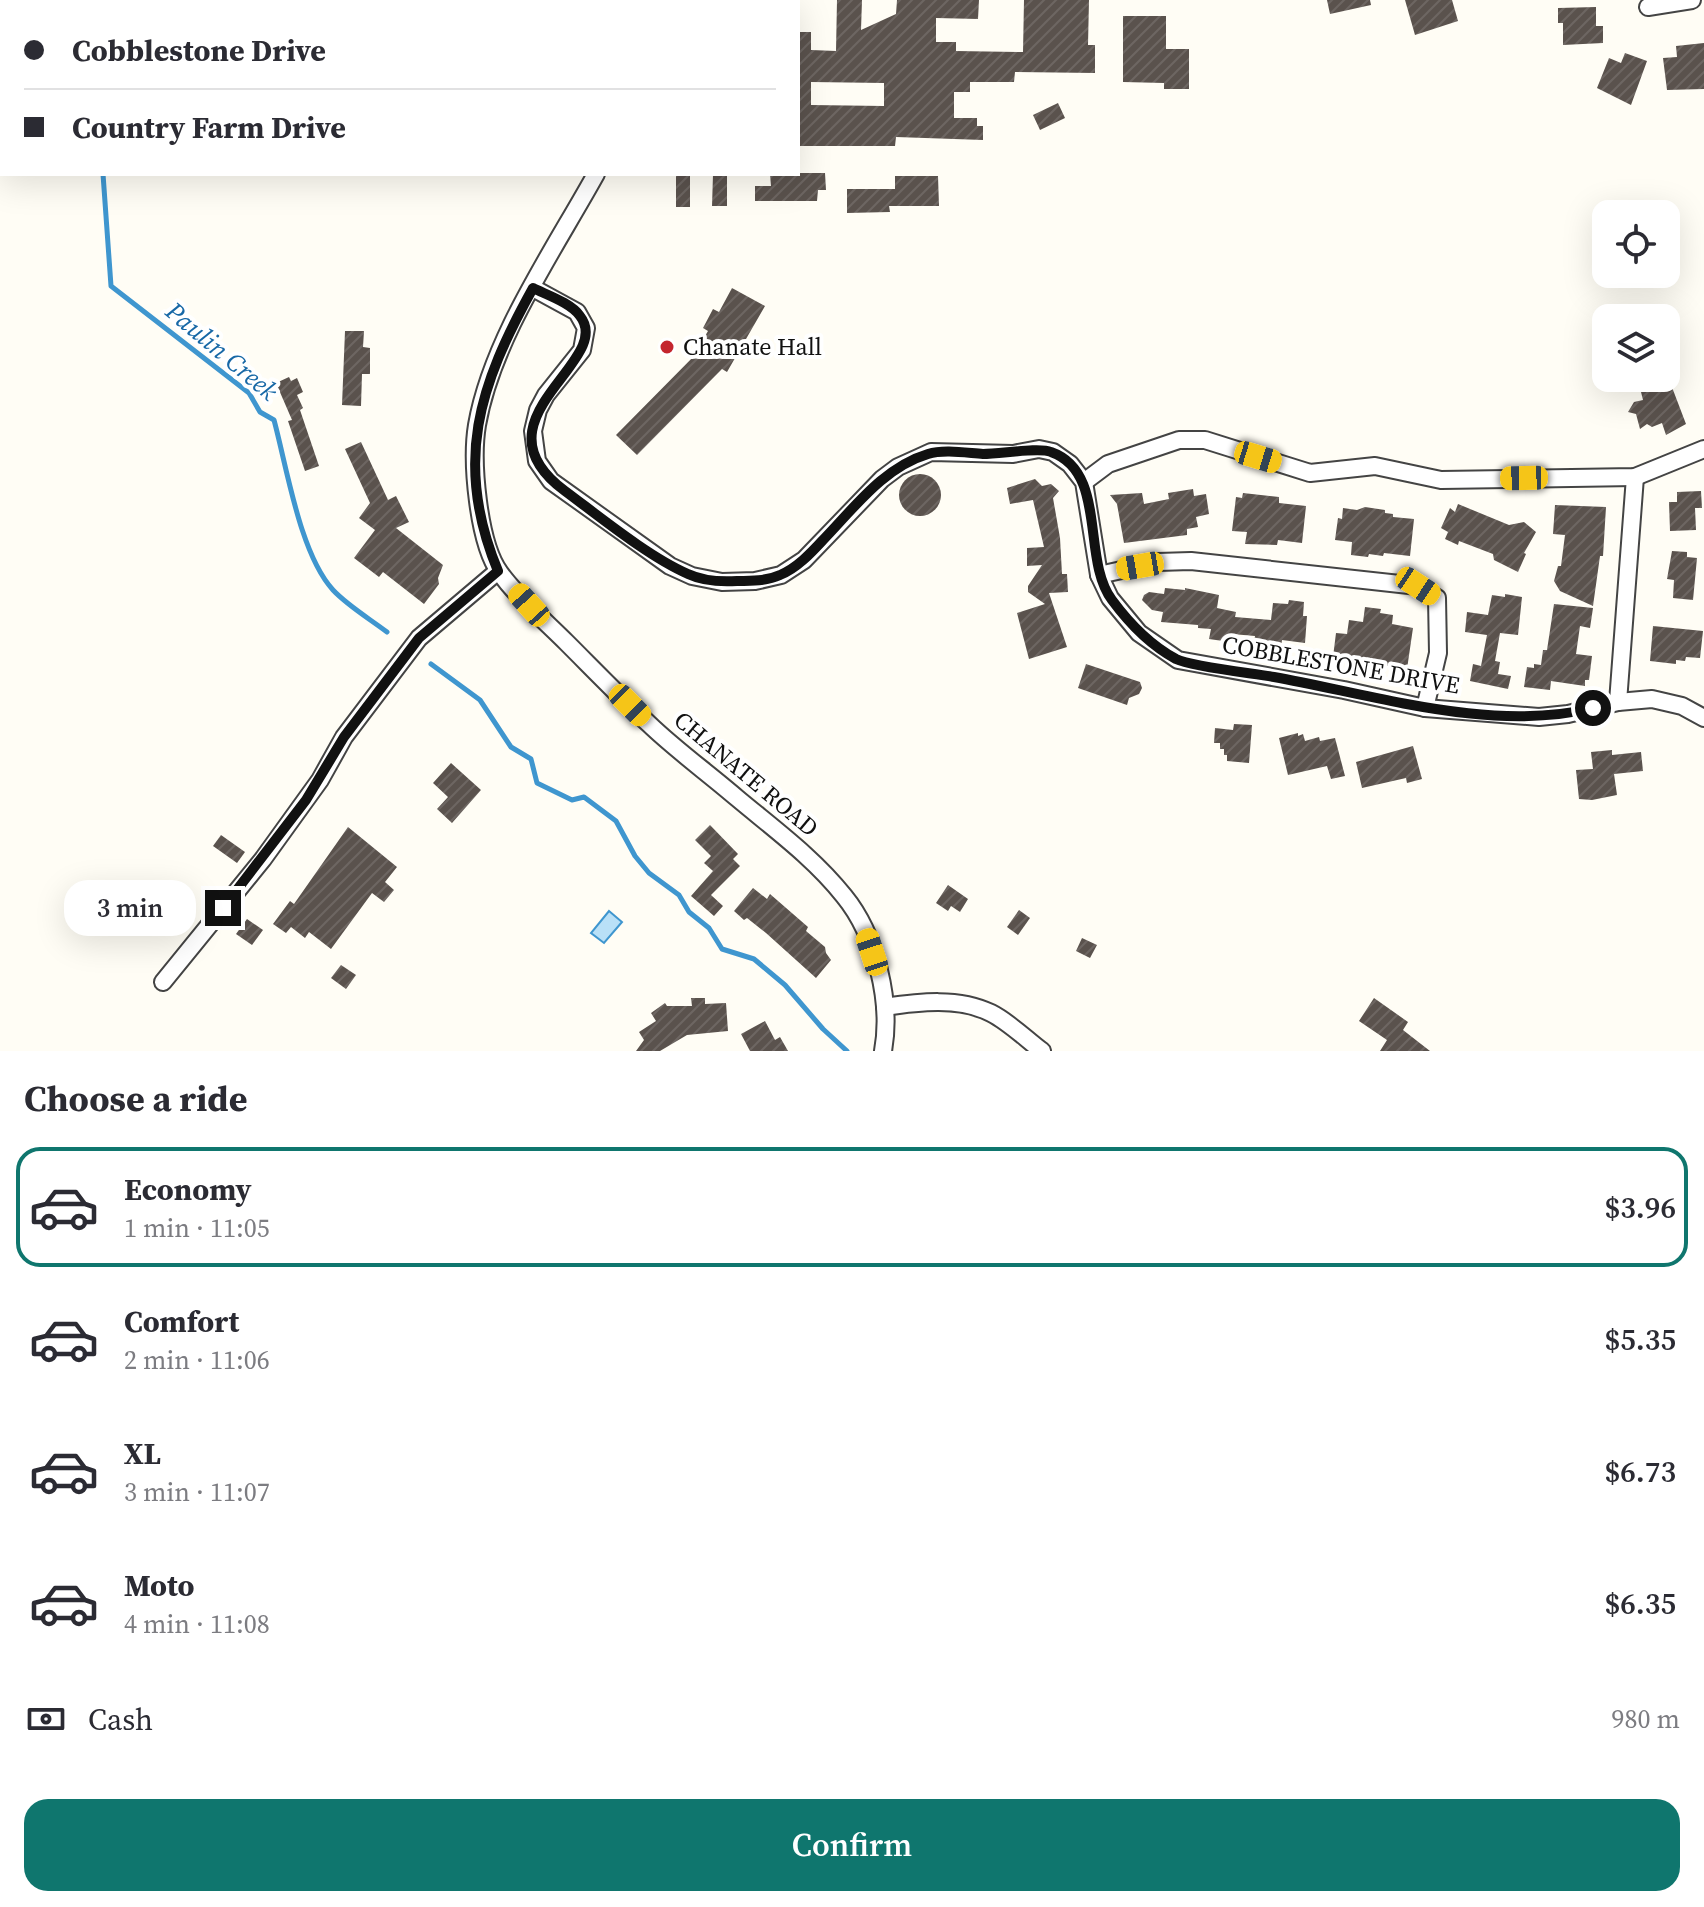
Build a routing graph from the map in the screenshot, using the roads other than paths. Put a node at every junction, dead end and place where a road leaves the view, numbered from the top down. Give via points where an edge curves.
1 (1692, 0) edge
2 (1648, 7) dead end
3 (595, 176) edge
4 (533, 288) junction
5 (1704, 449) edge
6 (1635, 477) junction
7 (1084, 482) junction
8 (498, 571) junction
9 (1099, 575) junction
10 (1618, 702) junction
11 (1425, 708) junction
12 (1704, 718) edge
13 (163, 982) dead end
14 (885, 1007) junction
15 (883, 1051) edge
16 (1042, 1051) edge

1 - 2 street
3 - 4 street, CHANATE ROAD
4 - 7 street via 577,312 586,328 582,350 538,410 533,431 537,461 551,481 692,576 722,582 781,575 804,560 882,479 931,452 1013,454 1039,449 1070,464
4 - 8 street, CHANATE ROAD via 506,335 477,427 477,497
5 - 6 street
6 - 7 street via 1441,480 1375,466 1310,473 1205,440 1179,440 1108,464
6 - 10 street
7 - 9 street, COBBLESTONE DRIVE
8 - 13 street via 419,638 344,737 263,859
8 - 14 street, CHANATE ROAD via 650,725 799,850 845,897 867,936
9 - 11 street, COBBLESTONE DRIVE via 1110,598 1139,633 1178,660
9 - 11 street via 1191,561 1418,586 1437,598 1438,653
10 - 11 street, COBBLESTONE DRIVE via 1539,717
10 - 12 street, COBBLESTONE DRIVE via 1652,699
14 - 15 street, CHANATE ROAD
14 - 16 street via 976,1006

